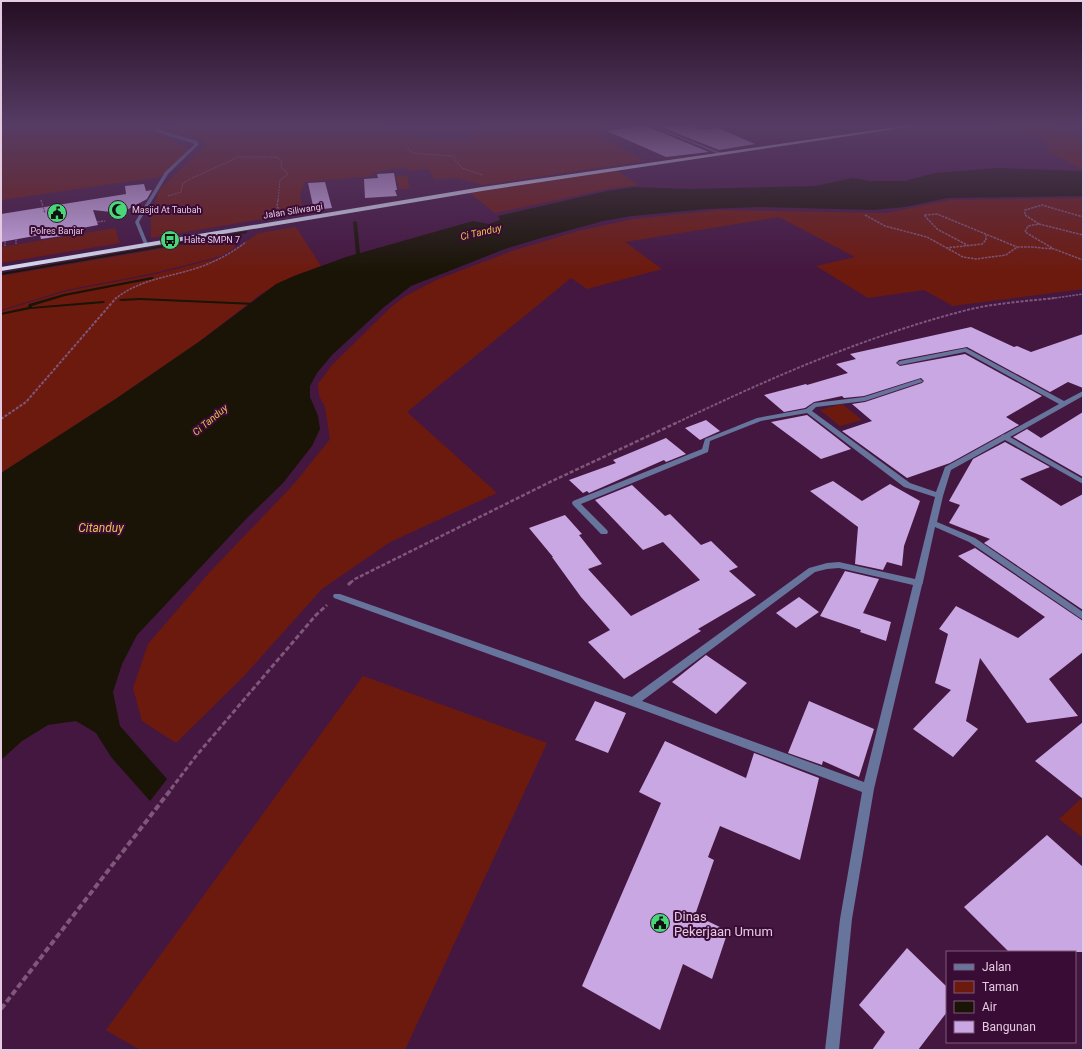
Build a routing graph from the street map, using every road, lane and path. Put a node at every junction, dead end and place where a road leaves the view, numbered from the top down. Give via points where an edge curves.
1 (165, 174) edge
2 (201, 174) edge
3 (288, 174) edge
4 (479, 174) edge
5 (587, 174) edge
6 (506, 186) junction
7 (152, 196) junction
8 (41, 200) dead end
9 (45, 214) dead end
10 (865, 215) dead end
11 (1083, 217) edge
12 (291, 220) junction
13 (105, 221) dead end
14 (97, 222) dead end
15 (1039, 224) junction
16 (986, 235) junction
17 (1083, 235) edge
18 (16, 239) dead end
19 (249, 240) dead end
20 (4, 241) dead end
21 (16, 244) dead end
22 (146, 244) junction
23 (5, 246) dead end
24 (969, 246) junction
25 (1017, 247) junction
26 (945, 248) junction
27 (1054, 249) junction
28 (1083, 260) edge
29 (1, 269) edge
30 (1083, 294) edge
31 (900, 363) dead end
32 (920, 381) dead end
33 (1083, 393) edge
34 (1064, 404) junction
35 (808, 411) junction
36 (1, 419) edge
37 (1004, 436) junction
38 (1083, 482) edge
39 (939, 496) junction
40 (933, 523) junction
41 (604, 532) dead end
42 (918, 583) junction
43 (337, 596) junction
44 (1083, 617) edge
45 (633, 702) junction
46 (868, 789) junction
47 (1, 1009) edge
48 (832, 1050) edge

1 - 7 street
2 - 7 path via 183,184 181,192
3 - 12 path via 280,180 277,207
4 - 6 path via 502,182
5 - 6 highway, Jalan Siliwangi
6 - 12 highway, Jalan Siliwangi
7 - 22 street via 137,222
8 - 9 path
10 - 26 path via 885,226 927,237
11 - 15 path via 1042,205 1025,210 1025,215
12 - 22 highway, Jalan Siliwangi
13 - 14 path
15 - 17 path
15 - 27 path via 1028,226 1025,232
16 - 24 path via 986,240 982,244
16 - 24 path via 937,214 924,215 927,221 944,233
16 - 25 path
18 - 21 path
19 - 36 path via 215,261 123,291 26,402
20 - 23 path
22 - 29 highway, Jalan Siliwangi
24 - 26 path
25 - 26 path via 1006,255 976,259 963,257
25 - 27 path
27 - 28 path
30 - 43 path via 972,309 852,346 743,391 550,482 355,579
31 - 34 street via 966,350
32 - 35 street via 865,399 814,404
33 - 34 street
34 - 37 street
35 - 39 street via 907,485
35 - 41 street via 759,419 707,440 705,450 576,503
37 - 38 street
37 - 39 street via 948,469
39 - 40 street
40 - 42 street
40 - 44 street via 972,540
42 - 45 street via 832,564 812,570
42 - 46 street
43 - 45 street
43 - 47 path via 316,615 196,756
45 - 46 street
46 - 48 street via 846,918

